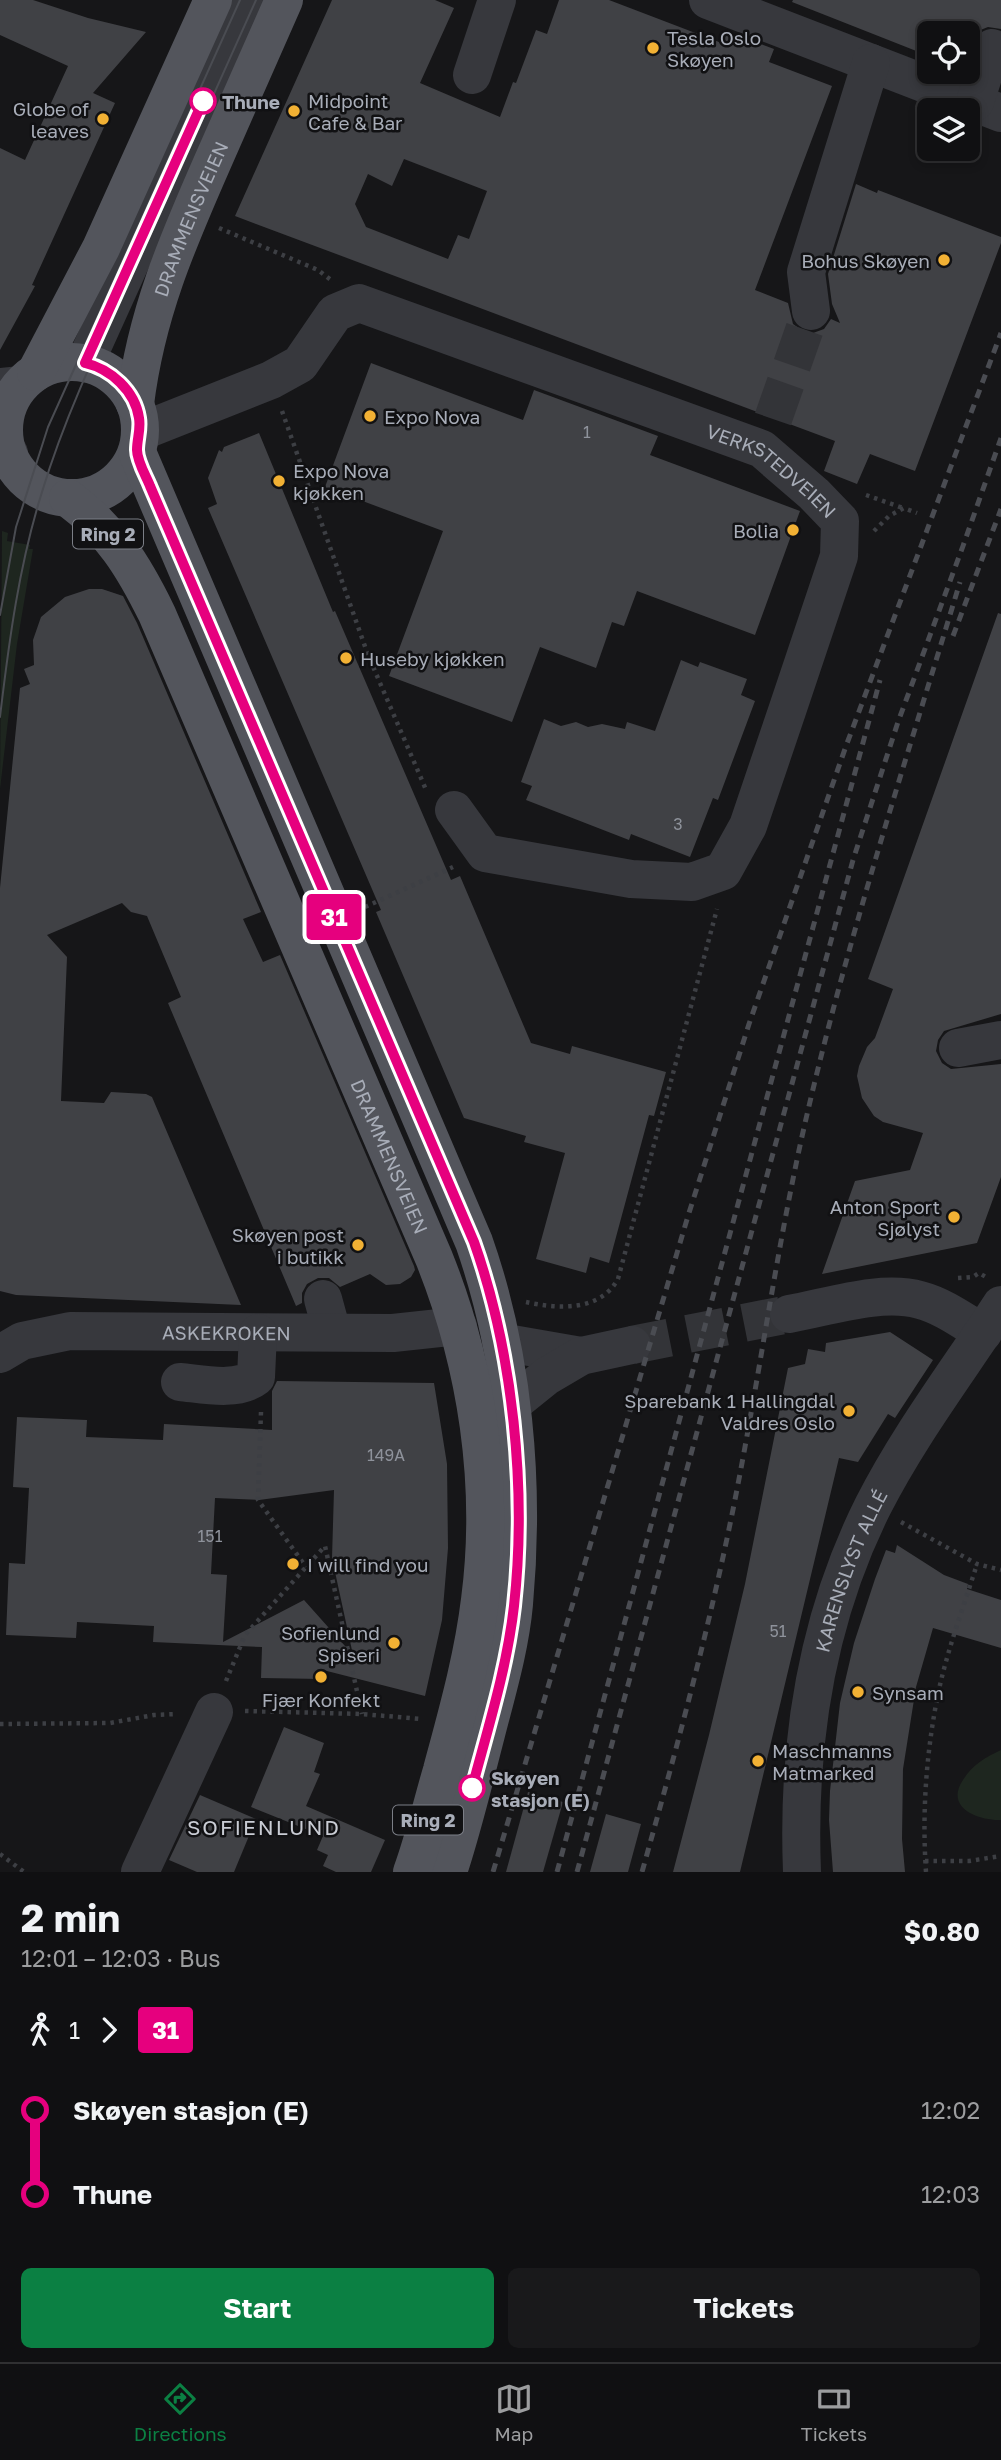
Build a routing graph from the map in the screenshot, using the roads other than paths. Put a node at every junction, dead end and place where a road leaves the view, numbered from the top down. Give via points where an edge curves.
1 (213, 0) edge
2 (249, 0) edge
3 (284, 0) edge
4 (497, 0) edge
5 (708, 0) edge
6 (992, 48) dead end
7 (871, 63) junction
8 (472, 75) dead end
9 (988, 108) edge
10 (811, 312) tunnel mouth
11 (85, 363) junction
12 (19, 381) edge
13 (137, 429) junction
14 (5, 450) edge
15 (68, 498) junction
16 (454, 810) road end
17 (1001, 1040) edge
18 (958, 1048) dead end
19 (789, 1314) tunnel mouth
20 (992, 1319) edge
21 (458, 1326) junction
22 (258, 1333) junction
23 (501, 1342) junction
24 (632, 1345) tunnel mouth
25 (0, 1354) edge
26 (581, 1356) junction
27 (180, 1382) dead end
28 (511, 1405) junction
29 (214, 1712) road end
30 (140, 1872) edge
31 (412, 1872) edge
32 (448, 1872) edge
33 (802, 1872) edge

1 - 12 main road via 101,248
2 - 11 street
3 - 13 main road, DRAMMENSVEIEN / Ring 2 via 165,277 140,359
4 - 8 street
5 - 7 street
6 - 9 street
7 - 9 street
7 - 10 street via 806,272
11 - 12 main road via 62,363
11 - 13 main road via 125,386
12 - 14 main road via 7,412
13 - 15 main road via 126,471 90,496
13 - 16 street, VERKSTEDVEIEN via 271,380 300,364 335,313 359,303 768,434 840,521 839,556 748,826 723,871 692,882 631,879 485,853
13 - 23 main road, DRAMMENSVEIEN / Ring 2 via 474,1242
14 - 15 main road via 35,487
15 - 21 main road, DRAMMENSVEIEN / Ring 2 via 92,516 126,556 157,614 434,1258
17 - 18 street
19 - 20 street via 886,1295
20 - 33 street, KARENSLYST ALLÉ via 899,1460 850,1557 814,1682 805,1733
21 - 22 street, ASKEKROKEN via 393,1333 328,1316
21 - 31 main road, DRAMMENSVEIEN / Ring 2 via 472,1377 482,1451 485,1540 481,1598 465,1686
22 - 25 street, ASKEKROKEN via 70,1331 22,1342
22 - 27 street via 256,1377 247,1384
23 - 26 street
23 - 28 main road, DRAMMENSVEIEN / Ring 2
24 - 26 street
26 - 28 street
28 - 32 main road, DRAMMENSVEIEN / Ring 2 via 518,1497 514,1605 499,1685
29 - 30 street

